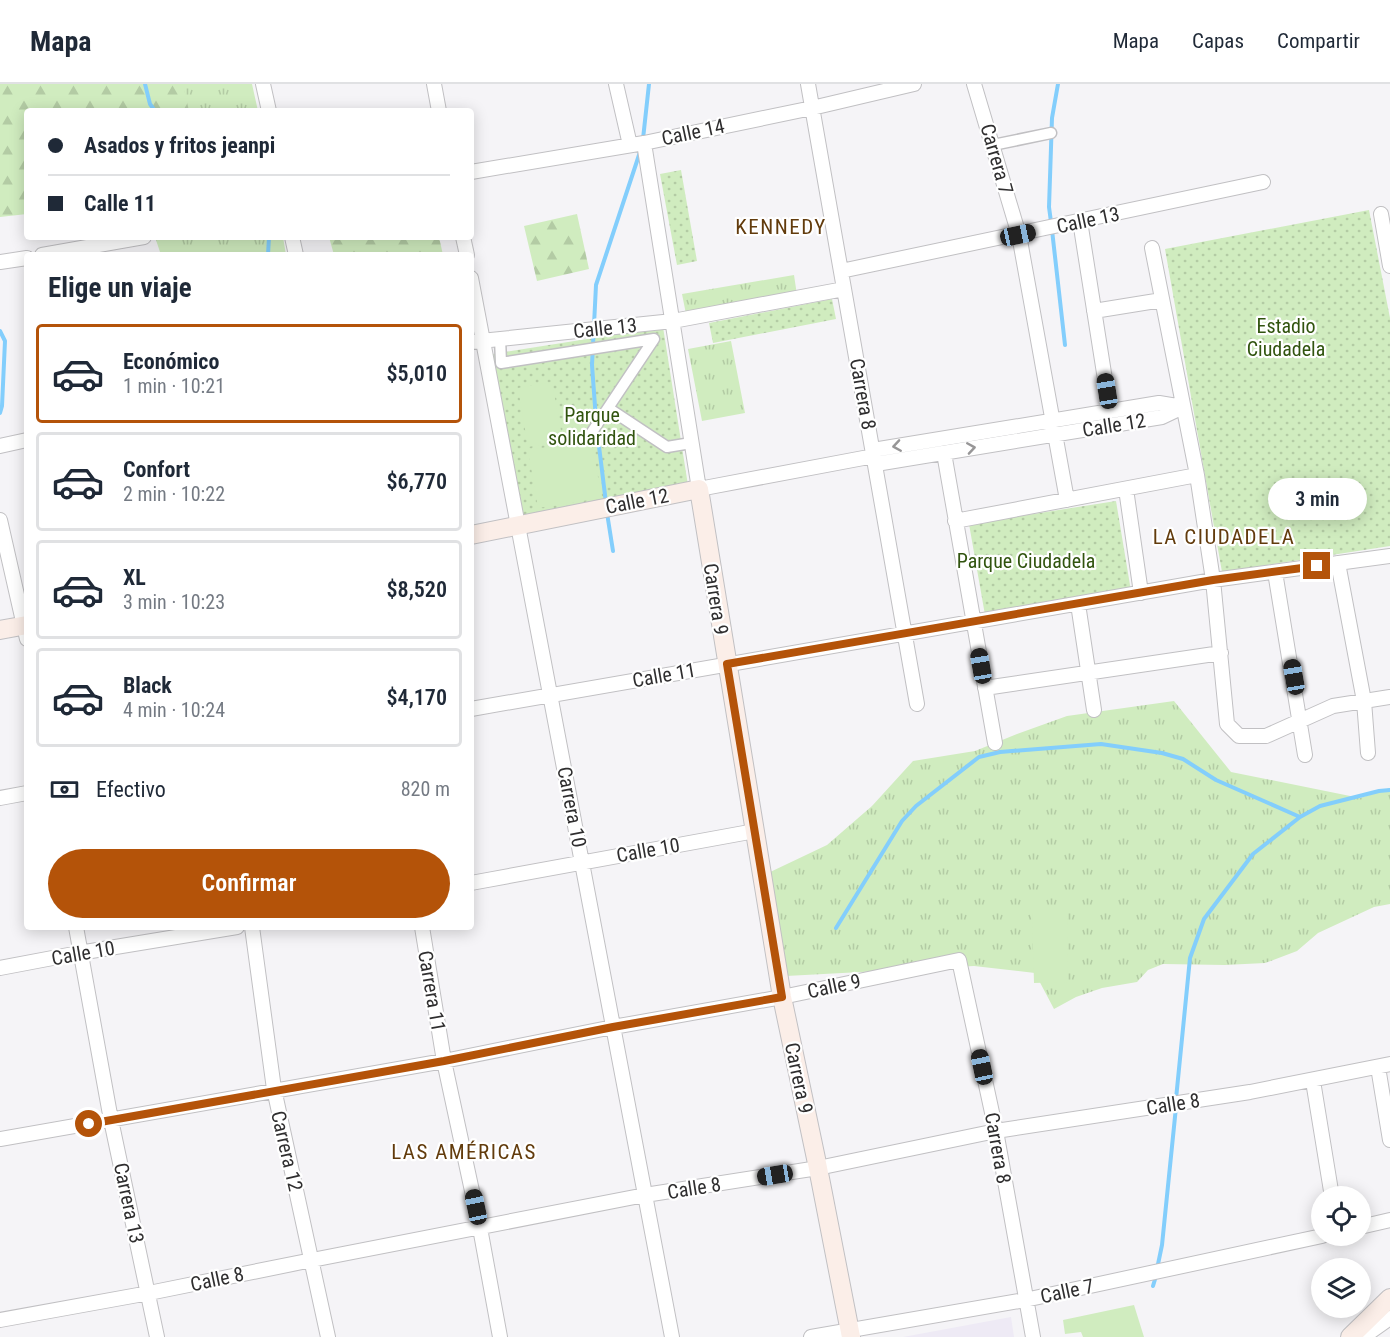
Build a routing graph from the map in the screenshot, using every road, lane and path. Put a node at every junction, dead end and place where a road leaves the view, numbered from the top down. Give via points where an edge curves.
1 (263, 84) edge
2 (434, 84) edge
3 (616, 84) edge
4 (808, 84) edge
5 (914, 84) edge
6 (974, 84) edge
7 (267, 108) edge
8 (439, 108) edge
9 (812, 108) junction
10 (1051, 133) dead end
11 (637, 144) junction
12 (993, 145) junction
13 (474, 171) edge
14 (1263, 182) dead end
15 (1382, 214) dead end
16 (1080, 221) junction
17 (1018, 235) junction
18 (138, 240) edge
19 (122, 248) edge
20 (1152, 248) dead end
21 (76, 252) edge
22 (24, 258) edge
23 (0, 262) edge
24 (1390, 266) edge
25 (841, 271) junction
26 (844, 289) junction
27 (1162, 300) junction
28 (474, 310) edge
29 (1094, 311) junction
30 (673, 321) junction
31 (500, 338) junction
32 (477, 341) edge
33 (1183, 406) junction
34 (608, 408) junction
35 (1110, 411) junction
36 (1053, 428) junction
37 (590, 435) dead end
38 (24, 441) edge
39 (691, 443) junction
40 (0, 446) edge
41 (944, 453) junction
42 (874, 456) junction
43 (1197, 476) junction
44 (699, 489) junction
45 (1126, 489) junction
46 (1067, 500) junction
47 (0, 520) edge
48 (955, 521) junction
49 (518, 526) junction
50 (474, 534) edge
51 (1390, 556) edge
52 (1338, 563) junction
53 (1275, 572) junction
54 (1213, 580) junction
55 (1141, 593) junction
56 (1078, 604) junction
57 (24, 622) edge
58 (974, 622) junction
59 (0, 630) edge
60 (24, 630) edge
61 (905, 633) junction
62 (1221, 653) junction
63 (727, 664) junction
64 (1088, 672) junction
65 (985, 688) junction
66 (550, 694) junction
67 (1390, 697) edge
68 (1364, 701) junction
69 (917, 704) dead end
70 (474, 708) edge
71 (1094, 710) dead end
72 (1301, 720) junction
73 (995, 743) dead end
74 (1368, 753) dead end
75 (1305, 755) dead end
76 (24, 794) edge
77 (0, 798) edge
78 (755, 831) junction
79 (582, 862) junction
80 (474, 882) edge
81 (76, 930) edge
82 (219, 930) edge
83 (252, 930) edge
84 (422, 930) edge
85 (79, 953) junction
86 (959, 960) joint
87 (0, 968) edge
88 (782, 997) junction
89 (613, 1027) junction
90 (444, 1061) junction
91 (1384, 1065) edge
92 (1313, 1081) junction
93 (274, 1089) junction
94 (111, 1120) junction
95 (996, 1131) junction
96 (0, 1139) edge
97 (1390, 1140) edge
98 (818, 1168) junction
99 (1330, 1186) edge
100 (645, 1195) junction
101 (1390, 1220) edge
102 (1371, 1224) edge
103 (480, 1228) junction
104 (1311, 1238) edge
105 (312, 1260) junction
106 (149, 1293) junction
107 (1390, 1298) edge
108 (1025, 1300) junction
109 (1390, 1318) edge
110 (0, 1320) edge
111 (850, 1333) edge
112 (157, 1337) edge
113 (328, 1337) edge
114 (500, 1337) edge
115 (672, 1337) edge
116 (811, 1337) edge
117 (1033, 1337) edge
118 (1350, 1337) edge
119 (1363, 1337) edge

1 - 7 street
2 - 8 street
3 - 11 street, Carrera 9
4 - 9 street, Carrera 8
5 - 9 street, Calle 14
6 - 12 street, Carrera 7
9 - 11 street, Calle 14
9 - 25 street, Carrera 8
10 - 12 street
11 - 13 street, Calle 14
11 - 30 street, Carrera 9
12 - 17 street, Carrera 7
14 - 16 street, Calle 13
15 - 24 street
16 - 17 street, Calle 13
16 - 29 street
17 - 25 street, Calle 13
17 - 36 street, Carrera 7
18 - 19 street
19 - 21 street
20 - 27 street
22 - 23 street
25 - 26 street, Carrera 8
26 - 30 street, Calle 13
26 - 42 street, Carrera 8
27 - 29 street
27 - 33 street
28 - 32 street, Carrera 10
29 - 35 street
30 - 31 street, Calle 13
30 - 39 street, Carrera 9
31 - 32 street, Calle 13
31 - 34 street via 501,363 654,339
32 - 49 street, Carrera 10
33 - 35 street, Calle 12 via 1159,404
33 - 36 street, Calle 12 via 1162,417
33 - 43 street
34 - 37 street
34 - 39 street via 667,447
35 - 36 street, Calle 12
41 -> 36 street, Calle 12
36 -> 42 street, Calle 12 via 879,449
36 - 46 street, Carrera 7
38 - 40 street
39 - 44 street, Carrera 9
41 - 42 street, Calle 12 via 882,463
41 - 48 street
42 - 44 street, Calle 12
42 - 61 street, Carrera 8
43 - 45 street
43 - 54 street
44 - 49 main road, Calle 12
44 - 63 main road, Carrera 9
45 - 46 street
45 - 55 street
46 - 48 street
47 - 57 street
48 - 58 street
49 - 50 main road, Calle 12
49 - 66 street, Carrera 10
51 - 52 street, Calle 11
52 - 53 street, Calle 11
52 - 68 street
53 - 54 street, Calle 11
53 - 72 street
54 - 55 street, Calle 11
54 - 62 street
55 - 56 street, Calle 11
56 - 58 street, Calle 11
56 - 64 street
58 - 61 street, Calle 11
58 - 65 street
59 - 60 main road
61 - 63 street, Calle 11
61 - 69 street, Carrera 8
62 - 64 street
62 - 72 street via 1227,724 1239,736 1266,736
63 - 66 street, Calle 11
63 - 78 main road, Carrera 9
64 - 65 street
64 - 71 street
65 - 73 street
66 - 70 street, Calle 11
66 - 79 street, Carrera 10
67 - 68 street
68 - 72 street via 1333,706
68 - 74 street
72 - 75 street
76 - 77 street
78 - 79 street, Calle 10
78 - 88 main road, Carrera 9
79 - 80 street, Calle 10
79 - 89 street, Carrera 10
81 - 85 street, Carrera 13
82 - 85 street, Calle 10
83 - 93 street, Carrera 12
84 - 90 street, Carrera 11
85 - 87 street, Calle 10
85 - 94 street, Carrera 13
86 - 88 street, Calle 9
86 - 95 street, Carrera 8
88 - 89 street, Calle 9
88 - 98 main road, Carrera 9
89 - 90 street, Calle 9
89 - 100 street, Carrera 10
90 - 93 street, Calle 9
90 - 103 street, Carrera 11
91 - 92 street, Calle 8
91 - 97 street
92 - 95 street, Calle 8
92 - 99 street
93 - 94 street, Calle 9
93 - 105 street, Carrera 12
94 - 96 street, Calle 9
94 - 106 street, Carrera 13
95 - 98 street, Calle 8
95 - 108 street, Carrera 8
98 - 100 street, Calle 8
98 - 111 main road, Carrera 9
100 - 103 street, Calle 8
100 - 115 street, Carrera 10
101 - 102 street
103 - 105 street, Calle 8
103 - 114 street, Carrera 11
104 - 108 street, Calle 7
105 - 106 street, Calle 8
105 - 113 street, Carrera 12
106 - 110 street, Calle 8
106 - 112 street, Carrera 13
107 - 118 main road
108 - 111 street, Calle 7
108 - 117 street, Carrera 8
109 - 119 street
111 - 116 street, Calle 7

